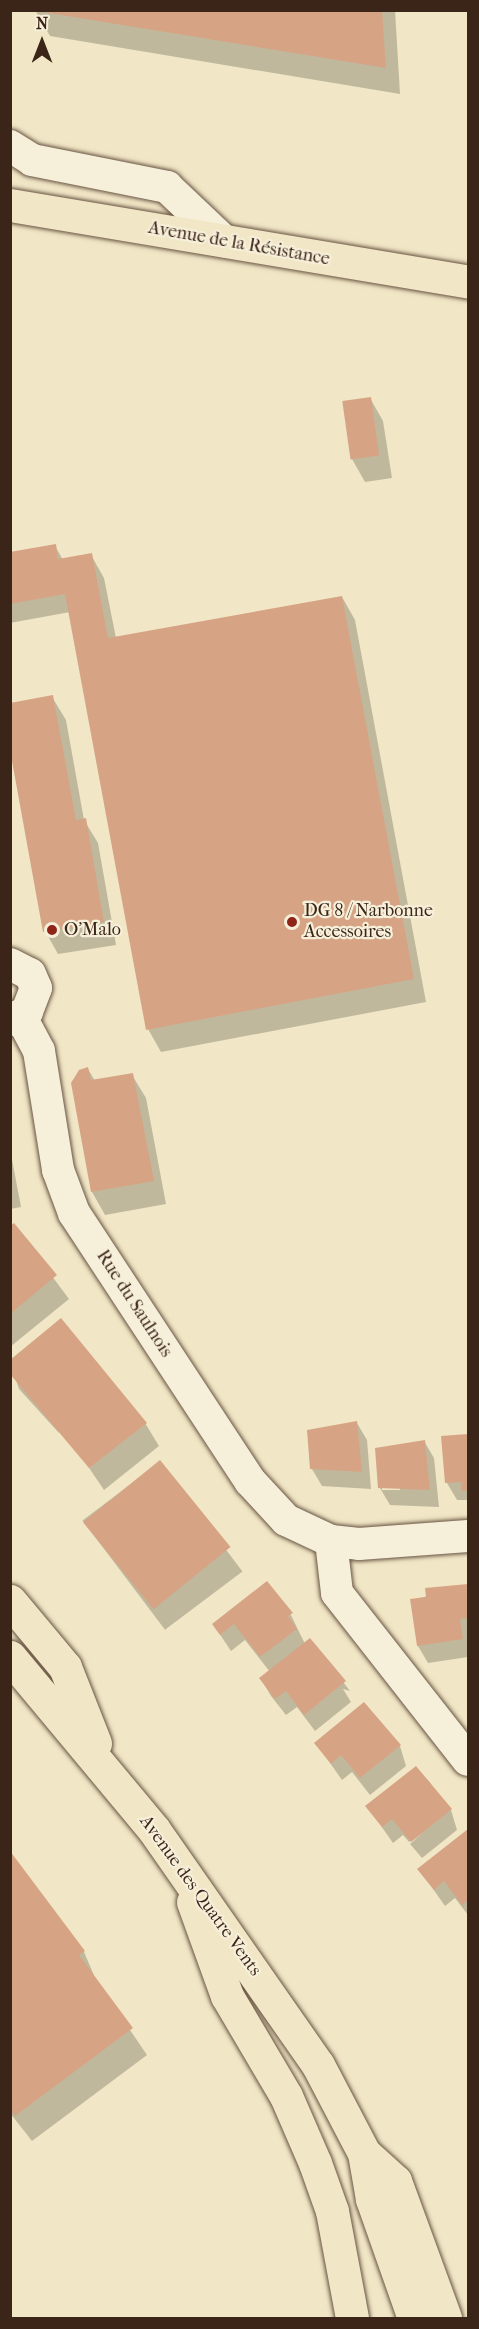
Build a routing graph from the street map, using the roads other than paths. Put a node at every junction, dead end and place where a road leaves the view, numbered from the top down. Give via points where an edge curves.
1 (10, 146) edge
2 (10, 206) edge
3 (224, 242) junction
4 (468, 282) edge
5 (10, 964) edge
6 (16, 1019) edge
7 (468, 1536) edge
8 (331, 1541) junction
9 (10, 1601) edge
10 (10, 1657) edge
11 (468, 1760) edge
12 (105, 1770) junction
13 (179, 1864) junction
14 (364, 2153) junction
15 (352, 2319) edge
16 (414, 2319) edge
17 (445, 2319) edge

1 - 3 street via 32,160 167,187
2 - 3 main road, Avenue de la Résistance
3 - 4 main road, Avenue de la Résistance
5 - 6 street via 30,974 36,988 32,1005
6 - 8 street, Rue du Saulnois via 39,1051 58,1170 74,1213 250,1481 286,1520
7 - 8 street, Rue du Saulnois via 358,1544
8 - 11 street via 337,1593
9 - 12 main road via 65,1667
10 - 12 main road, Avenue des Quatre Vents
12 - 13 main road, Avenue des Quatre Vents
13 - 14 main road, Avenue des Quatre Vents via 318,2065
13 - 15 main road via 227,1996 286,2096 315,2163 332,2211
14 - 16 main road, Avenue des Quatre Vents via 372,2199
14 - 17 main road, Avenue des Quatre Vents via 395,2181

